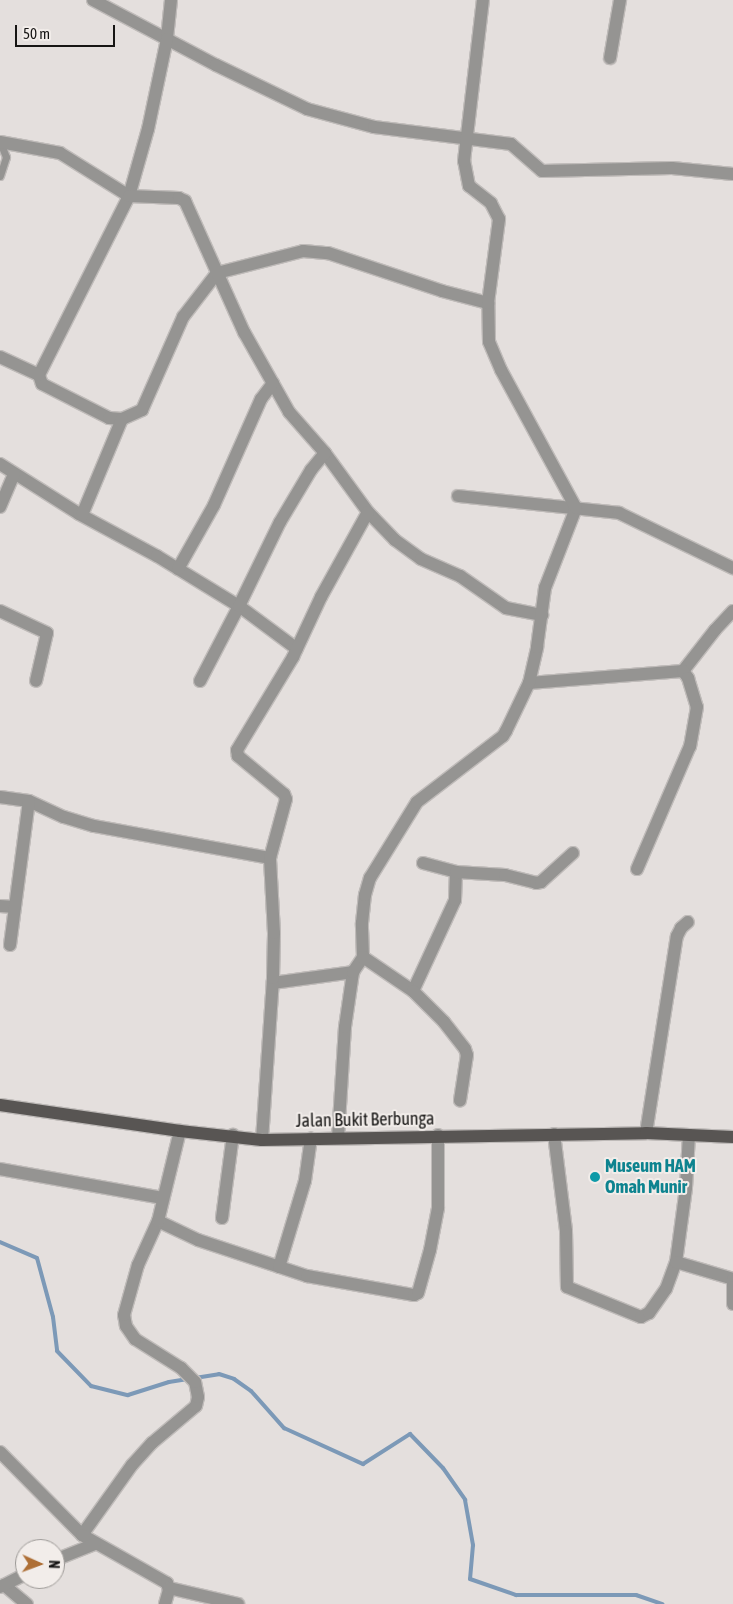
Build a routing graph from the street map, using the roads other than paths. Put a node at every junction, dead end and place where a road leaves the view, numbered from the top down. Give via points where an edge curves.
1 (93, 0) edge
2 (171, 0) edge
3 (483, 0) edge
4 (620, 0) edge
5 (168, 40) junction
6 (610, 58) dead end
7 (466, 139) junction
8 (0, 142) edge
9 (733, 174) edge
10 (0, 176) edge
11 (129, 196) junction
12 (217, 272) junction
13 (488, 303) junction
14 (0, 357) edge
15 (39, 375) junction
16 (273, 383) junction
17 (122, 419) junction
18 (325, 453) junction
19 (0, 464) edge
20 (14, 474) junction
21 (458, 496) dead end
22 (0, 507) edge
23 (576, 508) junction
24 (368, 512) junction
25 (82, 516) junction
26 (733, 568) edge
27 (178, 569) junction
28 (239, 606) junction
29 (0, 611) edge
30 (733, 611) edge
31 (542, 616) junction
32 (297, 649) junction
33 (683, 671) junction
34 (36, 681) dead end
35 (200, 681) dead end
36 (529, 683) junction
37 (0, 797) edge
38 (29, 801) junction
39 (573, 853) dead end
40 (270, 858) junction
41 (424, 863) dead end
42 (637, 869) dead end
43 (456, 872) junction
44 (0, 906) edge
45 (15, 907) junction
46 (688, 922) dead end
47 (10, 945) dead end
48 (363, 957) junction
49 (352, 972) junction
50 (273, 983) junction
51 (413, 991) junction
52 (460, 1100) dead end
53 (0, 1105) edge
54 (180, 1130) junction
55 (646, 1133) junction
56 (554, 1134) junction
57 (438, 1135) junction
58 (689, 1135) junction
59 (233, 1136) junction
60 (312, 1138) junction
61 (338, 1138) junction
62 (733, 1138) edge
63 (262, 1140) junction
64 (0, 1169) edge
65 (162, 1198) junction
66 (222, 1218) dead end
67 (158, 1222) junction
68 (676, 1262) junction
69 (279, 1267) junction
70 (733, 1278) edge
71 (733, 1287) edge
72 (733, 1304) edge
73 (0, 1452) edge
74 (82, 1535) junction
75 (95, 1544) junction
76 (65, 1556) edge
77 (15, 1579) edge
78 (2, 1586) edge
79 (169, 1588) junction
80 (27, 1604) edge
81 (165, 1604) edge
82 (238, 1604) edge

1 - 5 street
2 - 5 street
3 - 7 street
4 - 6 street
5 - 7 street via 307,109 374,127
5 - 11 street
7 - 9 street via 513,145 542,171 672,168
7 - 13 street via 466,180 491,203 499,218
8 - 10 lane via 6,157
8 - 11 street via 60,153
11 - 12 street via 185,201
11 - 15 street
12 - 13 street via 313,250
12 - 16 street via 244,332
12 - 17 street via 183,317 145,406
13 - 23 street via 487,327 493,352
14 - 15 street
15 - 17 street via 42,384 109,418
16 - 18 street via 289,412
16 - 27 street via 261,399 214,505
17 - 25 street
18 - 24 street
18 - 28 street via 280,522
19 - 20 street
20 - 22 street
20 - 25 street
21 - 23 street
23 - 26 street via 619,513
23 - 31 street via 547,582
24 - 31 street via 395,540 421,559 460,576 506,608
24 - 32 street via 321,597
25 - 27 street
27 - 28 street
28 - 32 street
28 - 35 street
29 - 34 street via 47,633
30 - 33 street
31 - 36 street
32 - 40 street via 237,750 238,756 285,796 285,807
33 - 36 street
33 - 42 street via 695,696 695,727 690,746
36 - 48 street via 503,736 417,802 370,878 362,923
37 - 38 street
38 - 40 street via 94,826
38 - 45 street
39 - 43 street via 536,883 505,875
40 - 50 street
41 - 43 street
43 - 51 street via 452,908
44 - 45 street
45 - 47 street
46 - 55 street via 678,936
48 - 49 street
48 - 51 street
49 - 50 street
49 - 61 street
50 - 63 street
51 - 52 street via 444,1022 467,1052
53 - 54 main road, Jalan Bukit Berbunga
54 - 59 main road, Jalan Bukit Berbunga
54 - 65 street
55 - 56 main road, Jalan Bukit Berbunga
55 - 58 main road, Jalan Bukit Berbunga
56 - 57 main road, Jalan Bukit Berbunga
56 - 68 street via 566,1231 568,1288 644,1317 666,1289
57 - 61 main road, Jalan Bukit Berbunga
57 - 69 street via 438,1208 430,1250 416,1294 307,1276
58 - 62 main road, Jalan Bukit Berbunga
58 - 68 street
59 - 63 main road, Jalan Bukit Berbunga
59 - 66 street
60 - 61 main road, Jalan Bukit Berbunga
60 - 63 main road, Jalan Bukit Berbunga
60 - 69 street via 305,1182
64 - 65 street
65 - 67 street
67 - 69 street via 198,1240
67 - 74 street via 138,1264 127,1303 126,1326 135,1339 191,1378 198,1397 194,1409 152,1443 132,1465
68 - 70 street
70 - 71 street
71 - 72 street
73 - 74 street
74 - 75 street
75 - 76 street
75 - 79 street via 167,1583
77 - 78 street
78 - 80 street
79 - 81 street
79 - 82 street

